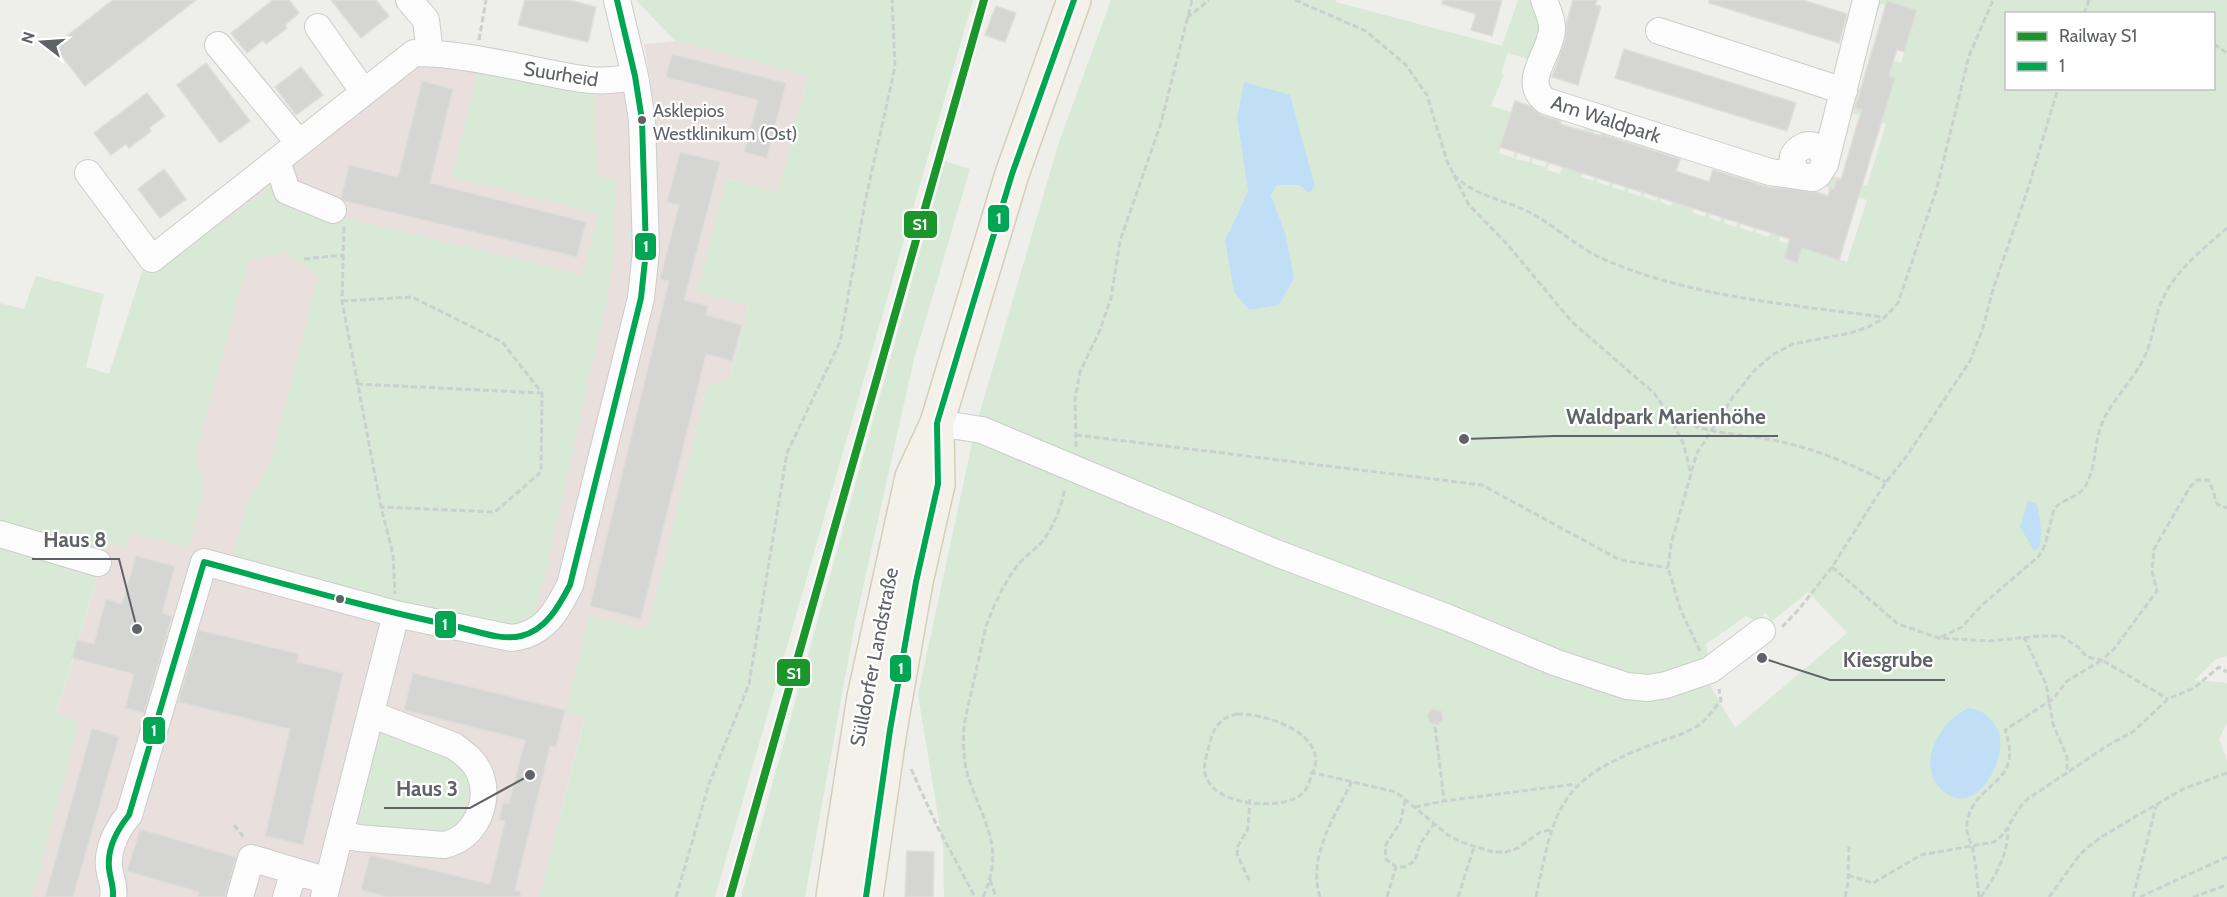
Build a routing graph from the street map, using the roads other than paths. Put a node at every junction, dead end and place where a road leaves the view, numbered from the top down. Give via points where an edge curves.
1 (409, 0) edge
2 (617, 0) edge
3 (1074, 0) edge
4 (1544, 0) edge
5 (1866, 0) edge
6 (318, 27) dead end
7 (1659, 31) dead end
8 (218, 45) dead end
9 (430, 53) junction
10 (635, 76) junction
11 (363, 91) junction
12 (1844, 91) junction
13 (299, 143) junction
14 (278, 161) junction
15 (88, 173) dead end
16 (333, 210) road end
17 (937, 423) junction
18 (0, 534) edge
19 (98, 563) dead end
20 (396, 614) junction
21 (1761, 631) road end
22 (371, 714) junction
23 (340, 833) junction
24 (294, 871) junction
25 (326, 889) edge
26 (113, 897) edge
27 (240, 897) edge
28 (286, 897) edge
29 (833, 897) edge
30 (866, 897) edge

1 - 9 street via 426,20
2 - 10 street
3 - 17 main road, Sülldorfer Landstraße via 1012,174
4 - 12 street, Am Waldpark via 1552,28 1535,84 1537,94 1546,101 1812,178 1818,176 1819,155 1836,125
5 - 12 street, Am Waldpark
6 - 11 street
7 - 12 street
8 - 13 street
9 - 10 street, Suurheid via 476,58 594,82
9 - 11 street, Suurheid via 414,53
10 - 20 street via 642,120 646,217 641,298 570,585 555,614 525,637 493,636
11 - 13 street, Suurheid
13 - 14 street, Suurheid
14 - 15 street, Suurheid via 152,259
14 - 16 street via 287,191
17 - 21 street via 982,429 1286,557 1627,687 1666,685 1710,670
17 - 29 main road, Sülldorfer Landstraße via 912,477 889,577 864,697
17 - 30 main road, Sülldorfer Landstraße via 938,484 890,730
18 - 19 street
20 - 22 street
20 - 26 street via 204,562 129,815 117,831 110,854
22 - 23 street
22 - 23 street via 454,746 466,755 483,785 481,808 467,834 444,845
23 - 25 street
24 - 25 street
24 - 27 street via 251,858
24 - 28 street

